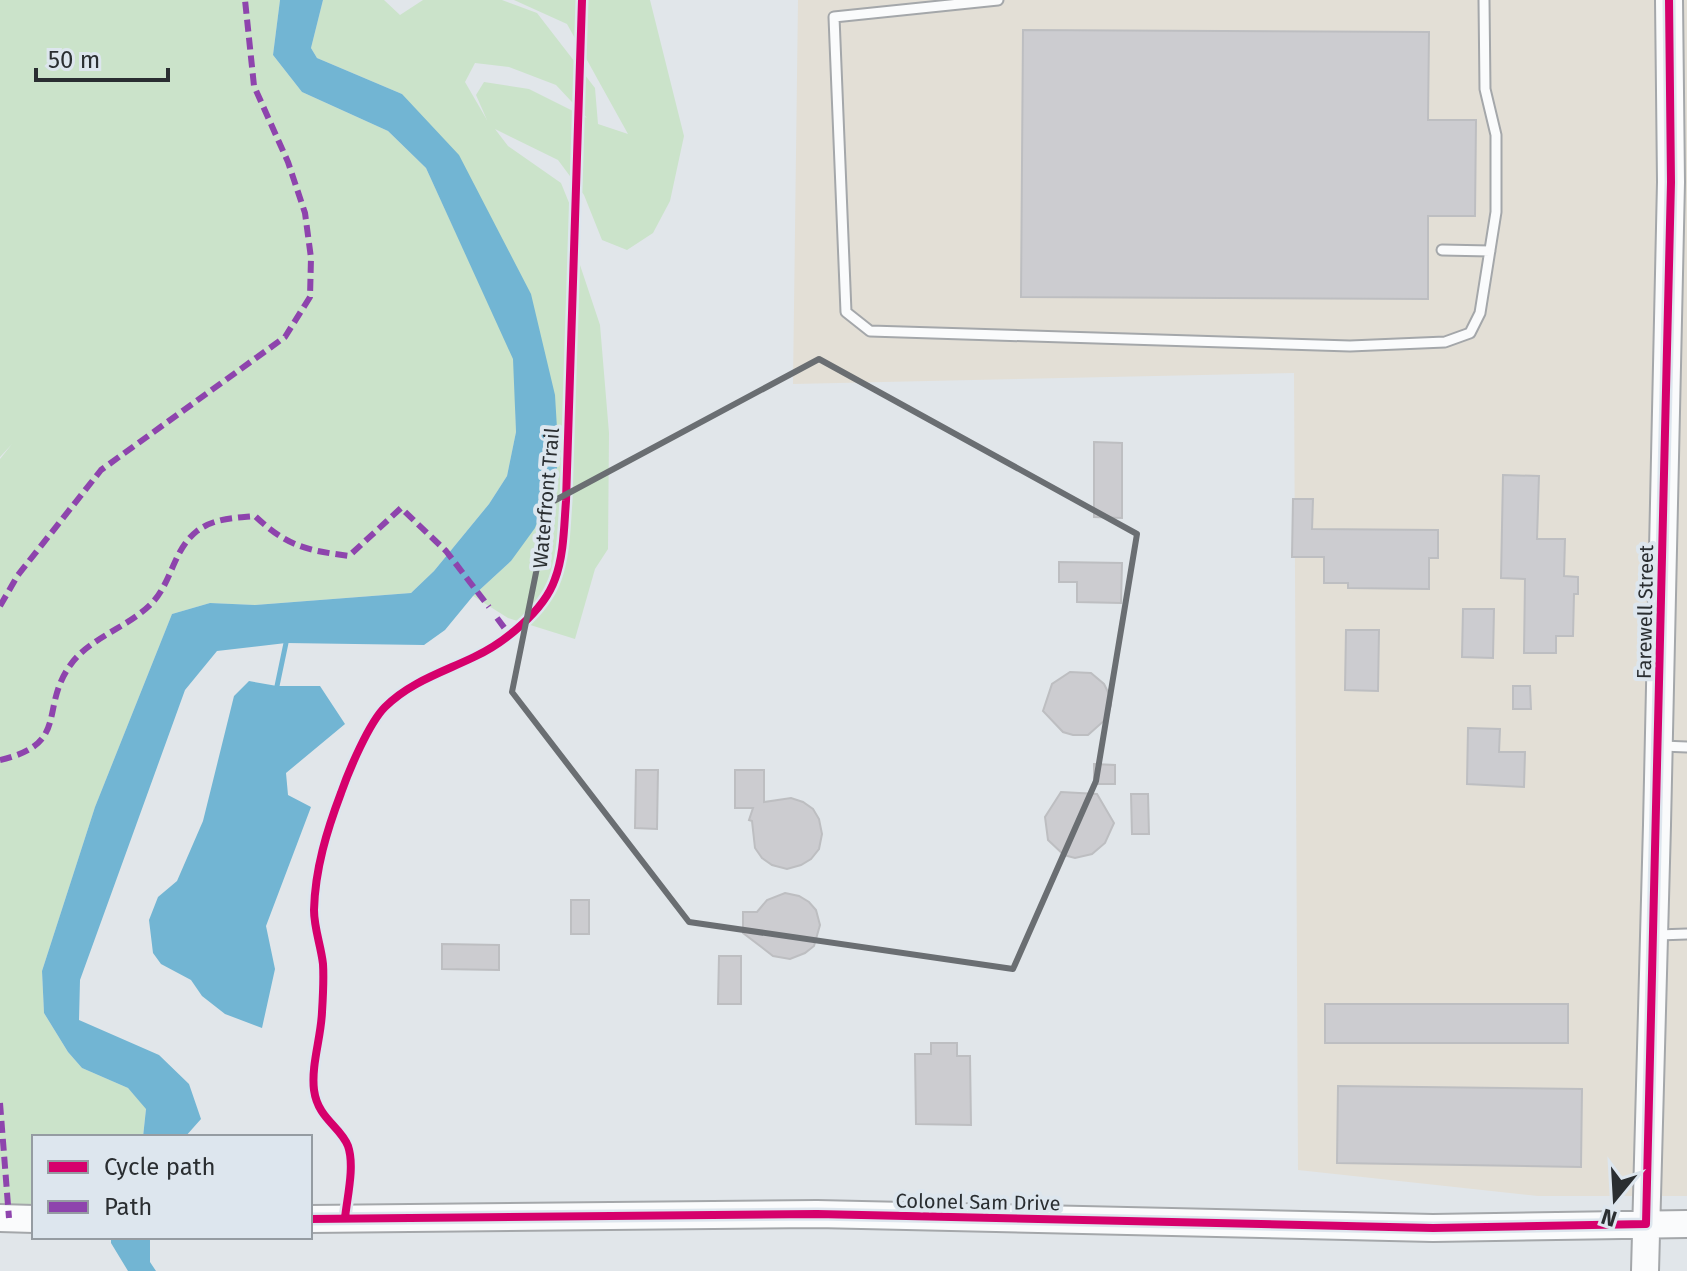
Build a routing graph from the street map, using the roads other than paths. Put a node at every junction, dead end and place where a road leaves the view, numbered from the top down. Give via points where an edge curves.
1 (998, 0) edge
2 (1484, 0) edge
3 (1669, 0) edge
4 (1679, 182) edge
5 (1442, 250) dead end
6 (1490, 251) junction
7 (1658, 746) junction
8 (1687, 747) edge
9 (1687, 934) edge
10 (1654, 935) junction
11 (0, 1218) edge
12 (32, 1219) edge
13 (312, 1219) edge
14 (1646, 1224) junction
15 (1687, 1224) edge
16 (1645, 1271) edge

1 - 6 lane via 834,17 846,312 870,331 1350,346 1445,342 1470,333 1480,313
2 - 6 lane via 1485,89 1496,135
3 - 4 street, Farewell Street
4 - 7 street, Farewell Street
5 - 6 lane
7 - 8 lane
7 - 10 street, Farewell Street
9 - 10 lane
10 - 14 street, Farewell Street
11 - 12 street
13 - 14 street, Colonel Sam Drive via 817,1214 1433,1228
14 - 15 street, Colonel Sam Drive
14 - 16 street, Farewell Street

